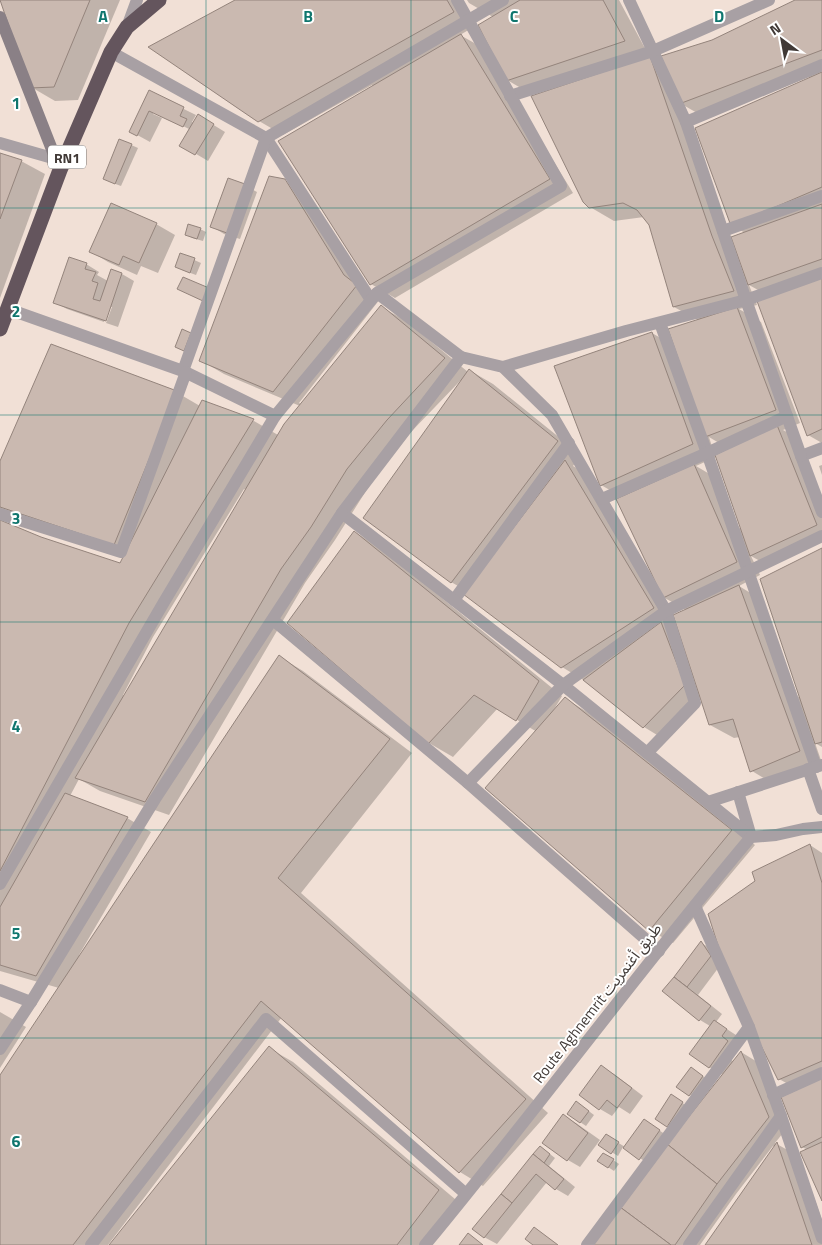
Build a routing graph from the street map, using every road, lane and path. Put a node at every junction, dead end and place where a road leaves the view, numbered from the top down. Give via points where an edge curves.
1 (137, 0) edge
2 (159, 0) edge
3 (457, 0) edge
4 (502, 0) edge
5 (629, 0) edge
6 (769, 0) edge
7 (0, 17) edge
8 (468, 20) junction
9 (127, 27) junction
10 (653, 51) junction
11 (111, 52) junction
12 (822, 65) edge
13 (510, 96) junction
14 (686, 122) junction
15 (266, 138) junction
16 (0, 143) edge
17 (58, 165) junction
18 (822, 196) edge
19 (723, 231) junction
20 (822, 273) edge
21 (374, 296) junction
22 (746, 300) junction
23 (8, 309) junction
24 (660, 323) junction
25 (0, 329) edge
26 (461, 357) junction
27 (503, 367) junction
28 (185, 372) junction
29 (275, 416) junction
30 (787, 416) junction
31 (569, 443) junction
32 (822, 448) edge
33 (707, 453) junction
34 (801, 456) junction
35 (602, 499) junction
36 (822, 512) edge
37 (342, 513) junction
38 (0, 514) edge
39 (822, 536) edge
40 (748, 571) junction
41 (454, 600) junction
42 (666, 610) junction
43 (273, 620) junction
44 (563, 685) junction
45 (647, 753) junction
46 (815, 767) edge
47 (468, 783) junction
48 (738, 792) junction
49 (708, 802) junction
50 (822, 809) edge
51 (822, 827) edge
52 (751, 837) junction
53 (0, 884) edge
54 (695, 906) junction
55 (659, 952) junction
56 (0, 990) edge
57 (31, 1002) junction
58 (749, 1026) junction
59 (0, 1049) edge
60 (822, 1073) edge
61 (773, 1095) junction
62 (781, 1116) junction
63 (466, 1194) junction
64 (822, 1238) edge
65 (91, 1245) edge
66 (425, 1245) edge
67 (587, 1245) edge
68 (689, 1245) edge

1 - 9 street
2 - 9 highway, RN1
3 - 8 street
4 - 8 street
5 - 10 street
6 - 10 street
7 - 17 street
8 - 13 street
8 - 15 street
9 - 11 highway, RN1
10 - 13 street
10 - 14 street
11 - 15 street
11 - 17 highway, RN1
12 - 14 street
13 - 21 street via 560,186
14 - 19 street
15 - 21 street
15 - 28 street
16 - 17 street
17 - 23 highway, RN1
18 - 19 street
19 - 22 street
20 - 22 street
21 - 26 street
21 - 29 street
22 - 24 street
22 - 30 street
23 - 25 highway, RN1
23 - 28 street
24 - 27 street
24 - 33 street
26 - 27 street
26 - 37 street
27 - 31 street via 552,415
28 - 29 street
28 - 38 street via 121,552
29 - 53 street
30 - 33 street
30 - 34 street
31 - 35 street
31 - 41 street
32 - 34 street
33 - 35 street
33 - 40 street
34 - 36 street
35 - 42 street
37 - 41 street
37 - 43 street
39 - 40 street
40 - 42 street
40 - 46 street
41 - 44 street
42 - 44 street
42 - 45 street via 696,703
43 - 47 street
43 - 57 street via 155,799
44 - 45 street
44 - 47 street
45 - 49 street
46 - 48 street
46 - 50 street
47 - 55 street
48 - 49 street
48 - 52 street
49 - 52 street
51 - 52 street
52 - 54 street, Route Aghnemrit طريق أغنمريت
54 - 55 street, Route Aghnemrit طريق أغنمريت
54 - 58 street
55 - 63 street, Route Aghnemrit طريق أغنمريت
56 - 57 street
57 - 59 street
58 - 61 street
58 - 67 street
60 - 61 street
61 - 62 street
62 - 64 street
62 - 68 street
63 - 65 street via 266,1019
63 - 66 street, Route Aghnemrit طريق أغنمريت

